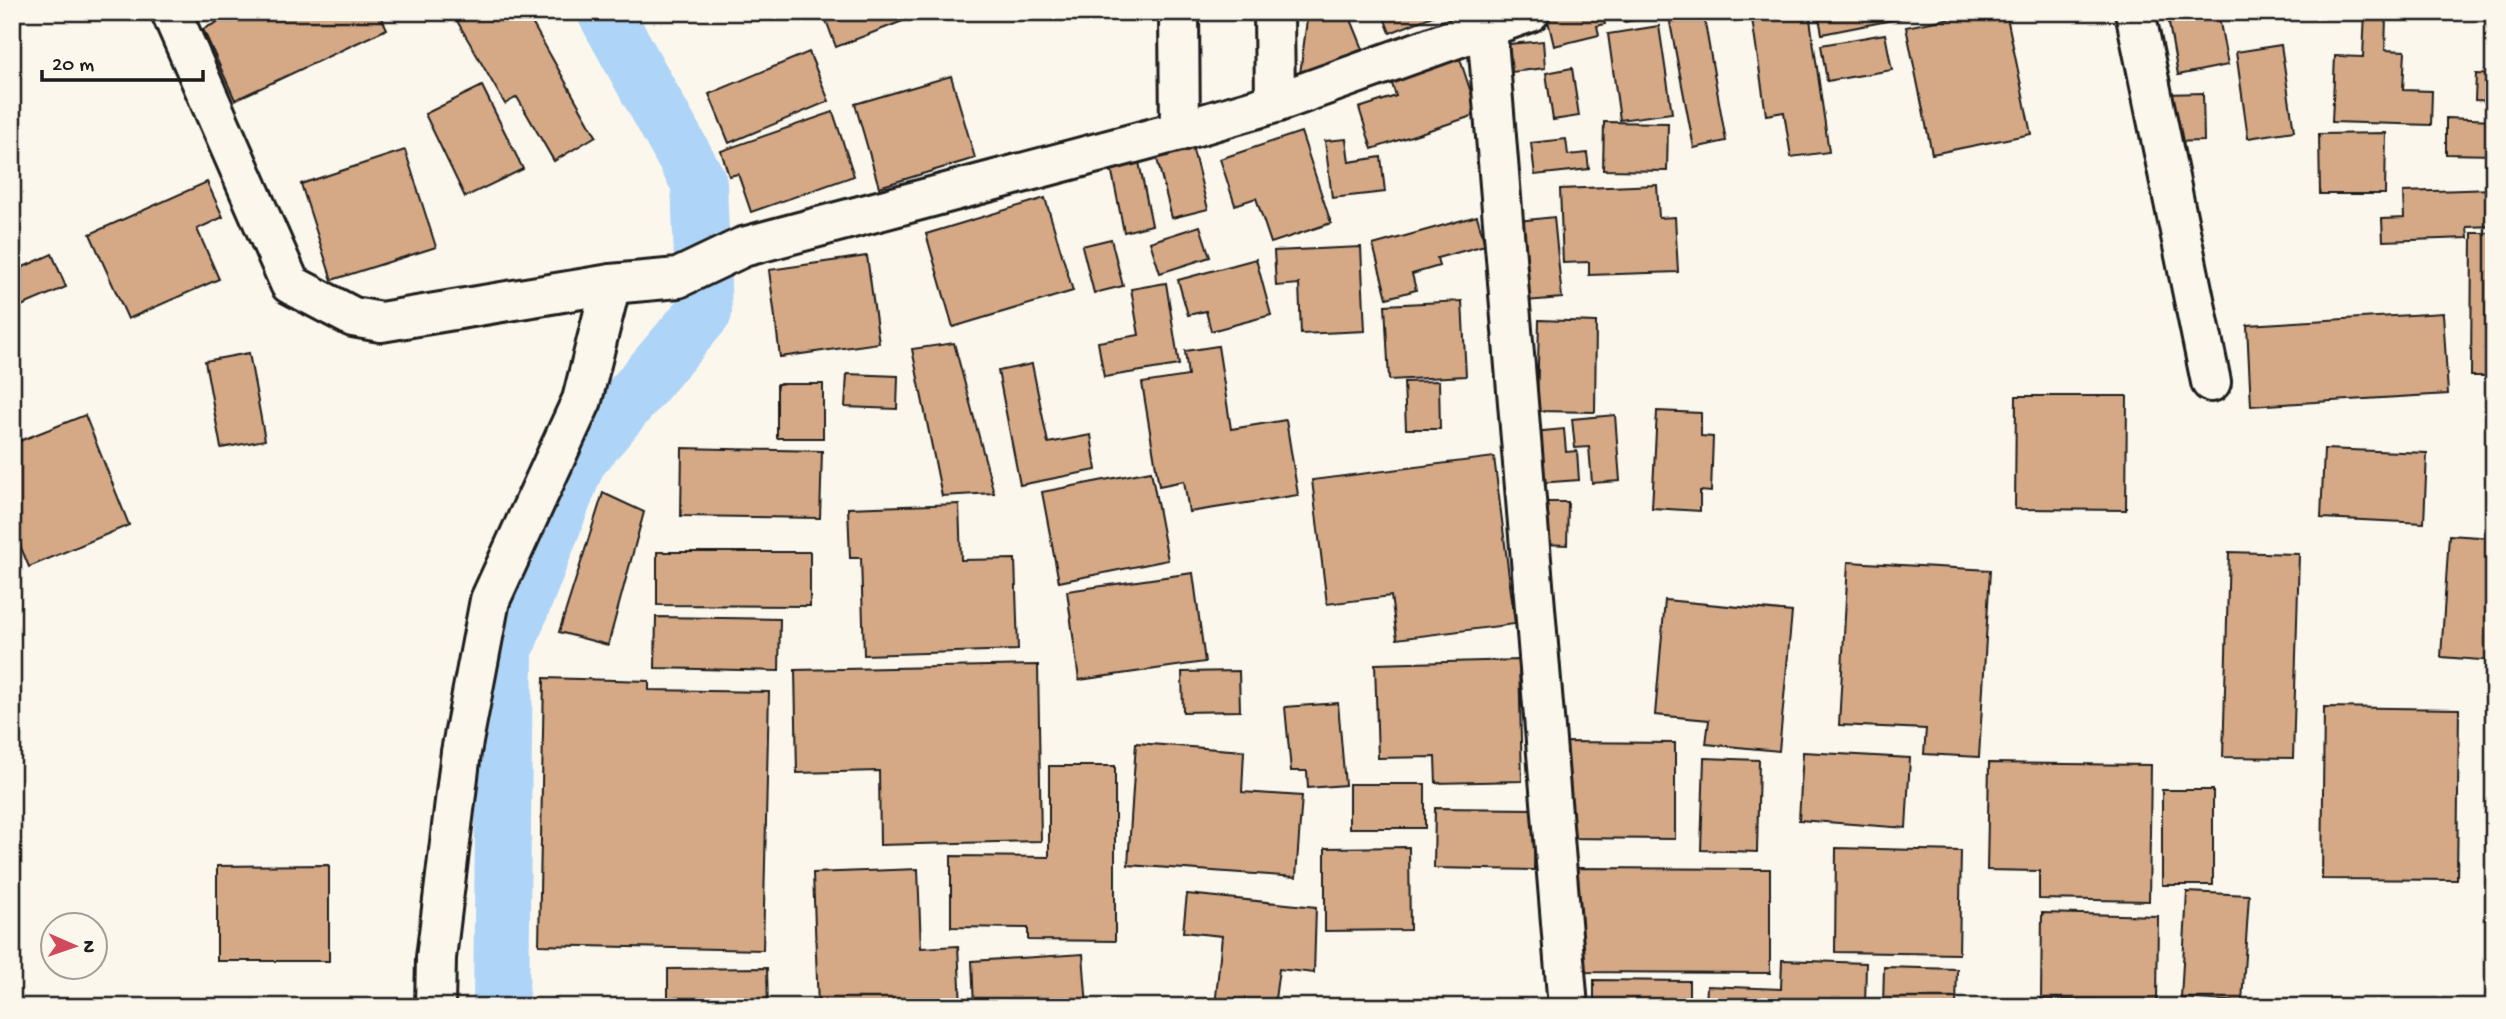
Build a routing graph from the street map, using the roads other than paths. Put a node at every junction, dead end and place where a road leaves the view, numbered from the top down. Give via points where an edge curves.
1 (171, 12) edge
2 (1179, 12) edge
3 (1274, 12) edge
4 (1530, 12) edge
5 (2135, 12) edge
6 (1487, 28) junction
7 (1275, 103) junction
8 (1180, 131) junction
9 (611, 284) junction
10 (2211, 382) dead end
11 (435, 1007) edge
12 (1567, 1007) edge

1 - 9 street via 290,284 353,317 381,322
2 - 8 street
3 - 7 street
4 - 6 street
5 - 10 street
6 - 7 street
6 - 12 street
7 - 8 street
8 - 9 street via 743,247 678,278
9 - 11 street via 582,400 490,600 461,752 436,958

